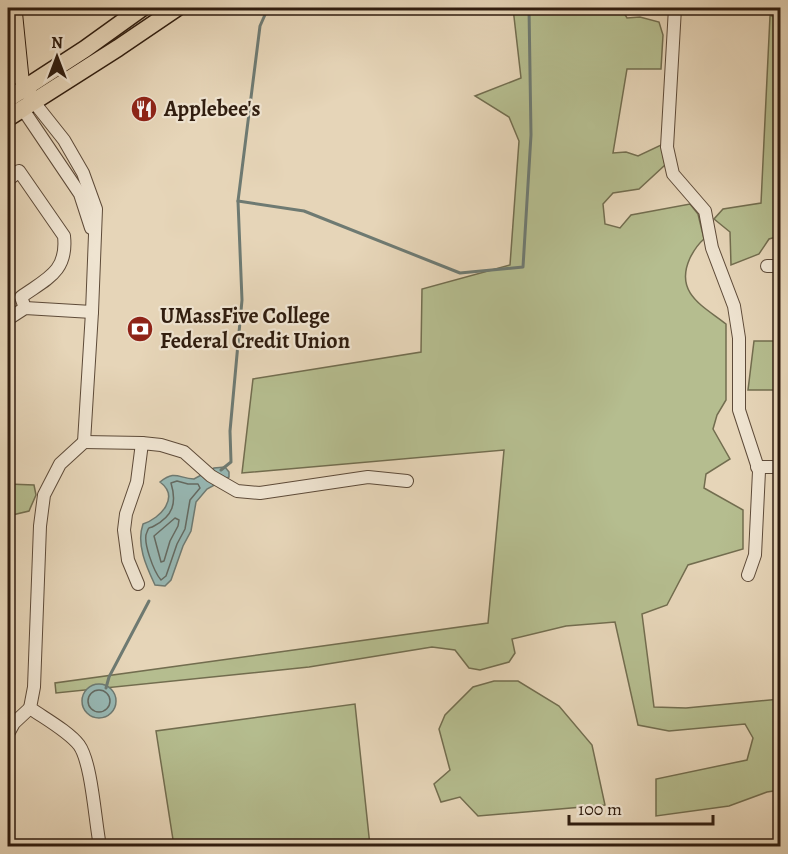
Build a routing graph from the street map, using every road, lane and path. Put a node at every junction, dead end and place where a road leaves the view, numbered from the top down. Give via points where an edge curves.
1 (14, 8) edge
2 (142, 8) edge
3 (177, 8) edge
4 (675, 8) edge
5 (18, 97) edge
6 (8, 118) edge
7 (8, 180) edge
8 (766, 266) dead end
9 (780, 266) edge
10 (26, 308) junction
11 (92, 312) junction
12 (8, 319) edge
13 (84, 442) junction
14 (142, 443) junction
15 (758, 467) junction
16 (780, 467) edge
17 (407, 481) dead end
18 (748, 575) dead end
19 (138, 584) dead end
20 (30, 708) junction
21 (8, 734) edge
22 (100, 846) edge

1 - 5 main road via 21,78
2 - 5 highway
3 - 5 highway via 118,48
4 - 15 street via 667,147 673,174 705,212 712,248 734,306 739,338 739,410
5 - 6 highway
5 - 11 street via 81,194 90,220 94,262
7 - 10 street via 19,171 64,236 62,262 53,274 21,297
8 - 9 street
10 - 11 street
10 - 12 street
11 - 13 street
13 - 14 street
13 - 20 street via 60,464 44,495
14 - 17 street via 175,448 237,491 260,493 368,477
14 - 19 street via 137,482 124,530 128,561
15 - 16 street
15 - 18 street via 755,555
20 - 21 street
20 - 22 street via 79,746 87,766

